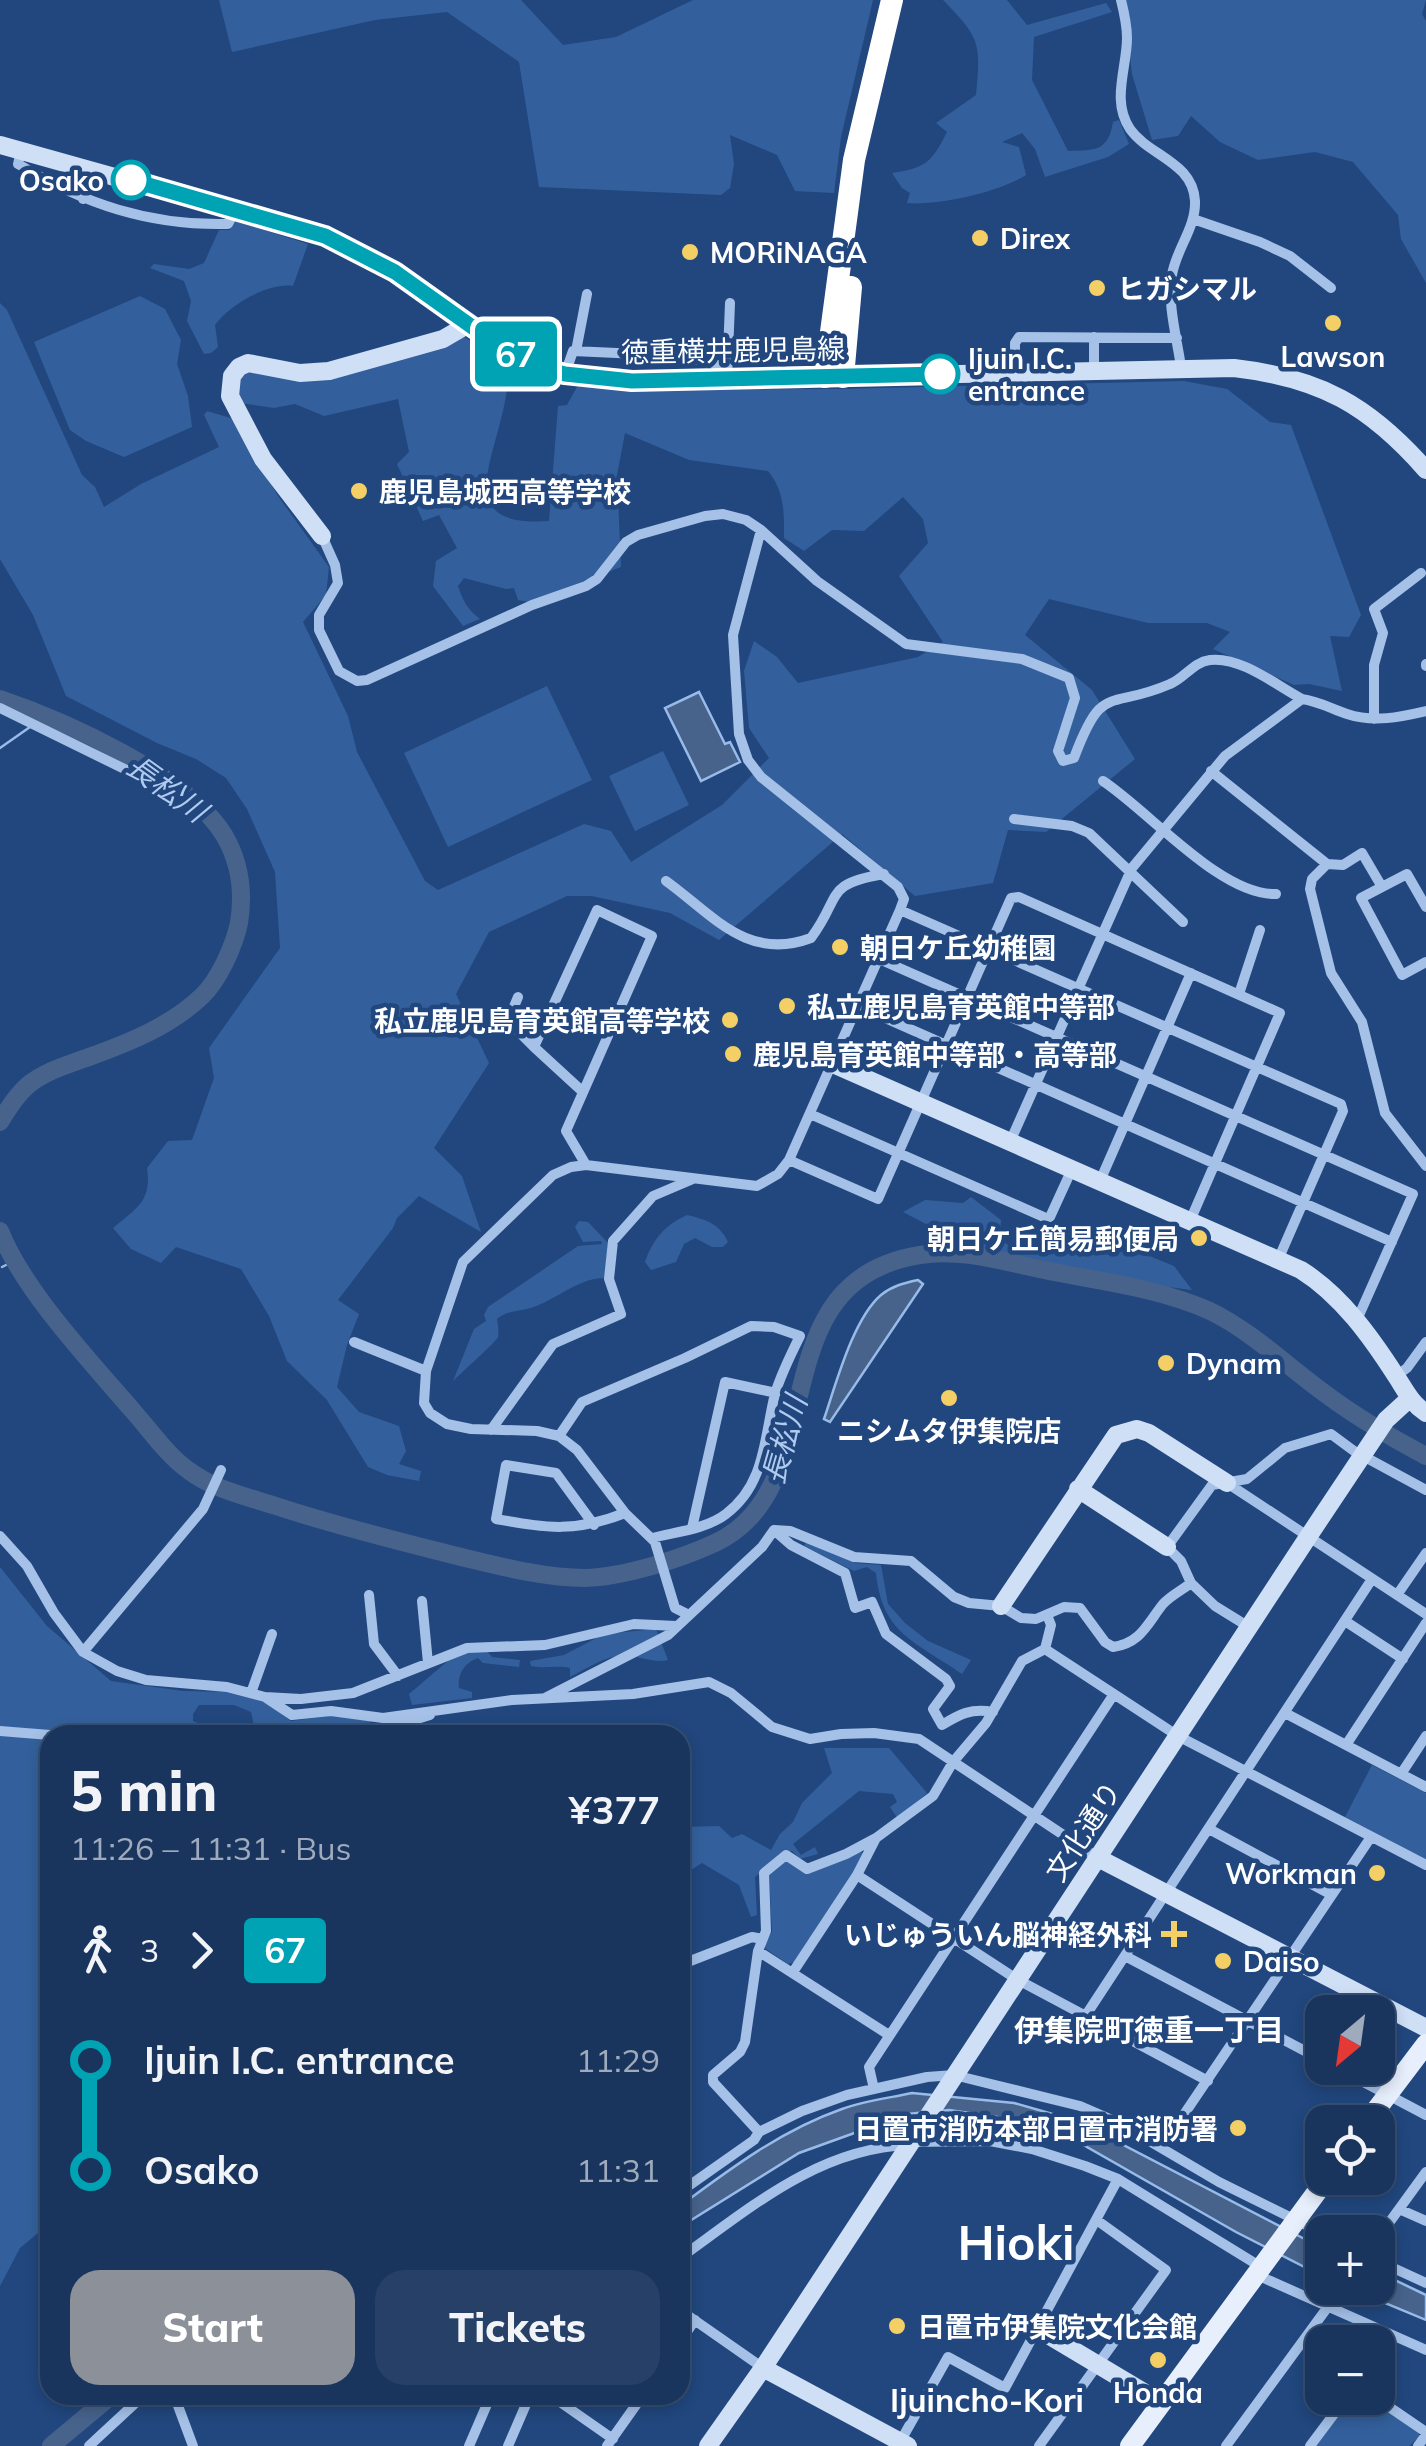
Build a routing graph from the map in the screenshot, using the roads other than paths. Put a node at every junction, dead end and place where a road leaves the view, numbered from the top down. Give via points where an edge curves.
1 (892, 0) edge
2 (1121, 0) edge
3 (0, 145) edge
4 (21, 150) junction
5 (96, 170) junction
6 (83, 200) junction
7 (235, 211) junction
8 (1194, 219) junction
9 (1332, 288) dead end
10 (587, 294) dead end
11 (730, 304) dead end
12 (467, 324) junction
13 (1094, 337) junction
14 (1177, 338) junction
15 (576, 351) junction
16 (1182, 367) junction
17 (1094, 370) junction
18 (1014, 372) junction
19 (565, 374) junction
20 (834, 377) junction
21 (723, 379) junction
22 (1426, 470) edge
23 (761, 530) junction
24 (322, 536) joint
25 (1422, 573) dead end
26 (1302, 699) junction
27 (0, 708) edge
28 (1426, 710) edge
29 (1374, 719) junction
30 (1211, 771) junction
31 (1103, 781) dead end
32 (151, 782) dead end
33 (1014, 818) dead end
34 (1164, 828) junction
35 (1327, 864) junction
36 (1130, 872) junction
37 (884, 874) junction
38 (666, 881) dead end
39 (1382, 887) junction
40 (1276, 894) dead end
41 (1426, 907) edge
42 (900, 910) junction
43 (1183, 922) dead end
44 (1260, 930) dead end
45 (1103, 934) junction
46 (988, 949) junction
47 (879, 958) junction
48 (1426, 962) edge
49 (1191, 973) junction
50 (1078, 989) junction
51 (1239, 994) junction
52 (518, 997) dead end
53 (967, 998) junction
54 (858, 1006) junction
55 (1167, 1028) junction
56 (1057, 1038) junction
57 (947, 1045) junction
58 (534, 1047) junction
59 (833, 1064) junction
60 (1256, 1067) junction
61 (1146, 1076) junction
62 (1036, 1084) junction
63 (583, 1092) junction
64 (922, 1103) junction
65 (810, 1114) junction
66 (1235, 1115) junction
67 (1125, 1124) junction
68 (1010, 1142) junction
69 (899, 1153) junction
70 (1324, 1154) junction
71 (789, 1160) junction
72 (1215, 1163) junction
73 (586, 1165) junction
74 (1426, 1166) edge
75 (1072, 1169) junction
76 (695, 1179) junction
77 (1100, 1181) junction
78 (1303, 1202) junction
79 (1190, 1221) junction
80 (1392, 1242) junction
81 (1278, 1260) junction
82 (1356, 1322) junction
83 (354, 1342) dead end
84 (1426, 1342) edge
85 (426, 1370) junction
86 (1396, 1376) junction
87 (776, 1394) junction
88 (1409, 1399) junction
89 (1426, 1413) edge
90 (491, 1430) junction
91 (559, 1436) junction
92 (1364, 1454) junction
93 (220, 1473) dead end
94 (1228, 1483) junction
95 (1078, 1489) junction
96 (1426, 1490) edge
97 (624, 1513) junction
98 (594, 1525) junction
99 (692, 1528) junction
100 (774, 1530) junction
101 (0, 1536) edge
102 (1308, 1537) junction
103 (654, 1540) junction
104 (1167, 1547) junction
105 (1426, 1552) edge
106 (1372, 1579) junction
107 (1191, 1584) junction
108 (369, 1595) dead end
109 (1397, 1595) junction
110 (422, 1601) dead end
111 (1001, 1606) junction
112 (686, 1614) junction
113 (1426, 1614) edge
114 (1047, 1616) junction
115 (1345, 1621) junction
116 (1426, 1623) edge
117 (676, 1626) junction
118 (1249, 1627) junction
119 (272, 1634) dead end
120 (1045, 1649) junction
121 (83, 1652) junction
122 (1402, 1659) junction
123 (428, 1662) junction
124 (398, 1676) junction
125 (251, 1694) junction
126 (1114, 1694) junction
127 (265, 1698) junction
128 (539, 1700) junction
129 (993, 1712) junction
130 (434, 1713) junction
131 (1286, 1713) junction
132 (404, 1725) edge
133 (0, 1731) edge
134 (40, 1734) edge
135 (1178, 1736) junction
136 (1426, 1736) edge
137 (1346, 1746) junction
138 (953, 1762) junction
139 (1246, 1772) junction
140 (1401, 1774) junction
141 (1426, 1787) edge
142 (1034, 1816) junction
143 (1209, 1829) junction
144 (1371, 1837) junction
145 (876, 1838) junction
146 (1098, 1858) junction
147 (1426, 1865) edge
148 (857, 1875) junction
149 (1166, 1892) junction
150 (1332, 1895) junction
151 (953, 1939) junction
152 (760, 1945) junction
153 (1125, 1956) junction
154 (1290, 1958) junction
155 (690, 1961) edge
156 (793, 1972) junction
157 (1018, 1980) junction
158 (1086, 2015) junction
159 (1249, 2020) junction
160 (1426, 2028) edge
161 (889, 2035) junction
162 (1426, 2044) edge
163 (1305, 2051) edge
164 (1208, 2080) junction
165 (950, 2081) junction
166 (1370, 2085) edge
167 (874, 2088) junction
168 (1388, 2094) junction
169 (1380, 2105) edge
170 (1426, 2115) edge
171 (760, 2132) junction
172 (911, 2140) junction
173 (1162, 2148) junction
174 (1426, 2172) edge
175 (1118, 2179) junction
176 (690, 2185) edge
177 (1314, 2195) edge
178 (1399, 2209) junction
179 (1395, 2215) edge
180 (1426, 2220) edge
181 (1098, 2222) junction
182 (1294, 2222) junction
183 (1305, 2226) edge
184 (690, 2251) edge
185 (1260, 2268) junction
186 (1395, 2269) edge
187 (1426, 2283) edge
188 (1327, 2308) junction
189 (690, 2316) edge
190 (696, 2320) junction
191 (1366, 2325) edge
192 (690, 2328) edge
193 (1038, 2329) junction
194 (1395, 2338) edge
195 (1426, 2350) edge
196 (1099, 2364) junction
197 (763, 2368) junction
198 (1162, 2403) junction
199 (133, 2405) edge
200 (178, 2405) edge
201 (487, 2405) edge
202 (526, 2405) edge
203 (563, 2405) edge
204 (636, 2405) edge
205 (1395, 2412) edge
206 (1333, 2415) edge
207 (1426, 2434) edge
208 (610, 2442) edge
209 (904, 2444) edge
210 (90, 2446) edge
211 (193, 2446) edge
212 (469, 2446) edge
213 (508, 2446) edge
214 (708, 2446) edge
215 (1039, 2446) edge
216 (1130, 2446) edge
217 (1226, 2446) edge
218 (1310, 2446) edge
219 (1418, 2446) edge

1 - 20 highway via 850,188
2 - 8 street via 1127,40 1122,110 1142,142 1186,176
3 - 4 street, 徳重横井鹿児島線
4 - 5 street, 徳重横井鹿児島線
4 - 6 street via 18,164
5 - 6 street
5 - 7 street, 徳重横井鹿児島線
6 - 7 street via 174,224 228,224
7 - 12 street, 徳重横井鹿児島線 via 356,249
8 - 9 street via 1290,256
8 - 14 street via 1172,275
10 - 15 street
11 - 21 street
12 - 19 street, 徳重横井鹿児島線
12 - 24 street via 443,339 329,371 248,363 232,376 230,396 263,460
13 - 14 street
13 - 17 street
13 - 18 street via 1019,337
14 - 16 street
15 - 19 street
15 - 21 street via 682,356 718,365
16 - 17 street, 徳重横井鹿児島線
16 - 22 street, 徳重横井鹿児島線 via 1275,373 1332,392 1384,427
17 - 18 street, 徳重横井鹿児島線
18 - 20 street, 徳重横井鹿児島線
19 - 21 street, 徳重横井鹿児島線
20 - 21 street, 徳重横井鹿児島線
23 - 24 street via 724,514 638,535 586,586 357,681 338,672 319,630 318,616 338,583
23 - 26 street via 817,582 906,644 1022,660 1069,678 1075,698 1058,751 1063,761 1074,758 1086,726 1109,700 1167,686 1210,660 1254,672
23 - 37 street via 734,635 743,748 761,777
25 - 29 street via 1374,608 1383,633 1374,665
26 - 29 street
26 - 30 street
27 - 32 street
28 - 29 street
30 - 34 street
30 - 35 street
31 - 34 street
33 - 36 street via 1089,832
34 - 36 street
34 - 40 street via 1225,879
35 - 39 street via 1343,866 1362,852
35 - 74 street via 1310,889 1330,973 1362,1022 1385,1113
36 - 43 street
36 - 45 street
37 - 38 street via 838,889 811,938 780,944 728,931
37 - 42 street via 904,899
39 - 41 street via 1408,874
39 - 48 street via 1361,898 1402,975
42 - 46 street
42 - 47 street
44 - 51 street
45 - 46 street via 1011,898
45 - 49 street
45 - 50 street
46 - 50 street
46 - 53 street
47 - 53 street
47 - 54 street
49 - 51 street
49 - 55 street
50 - 55 street
50 - 56 street
51 - 60 street via 1280,1013
52 - 58 street via 508,1021
53 - 56 street
53 - 57 street
54 - 57 street
54 - 59 street
55 - 60 street
55 - 61 street
56 - 61 street
56 - 62 street
57 - 62 street
57 - 64 street
58 - 63 street
58 - 63 street via 597,910 652,936
59 - 64 street
59 - 65 street
60 - 66 street
60 - 70 street via 1341,1104
61 - 66 street
61 - 67 street
62 - 67 street
62 - 68 street
63 - 73 street via 566,1130
64 - 68 street
64 - 69 street
65 - 69 street
65 - 71 street
66 - 70 street
66 - 72 street
67 - 72 street
67 - 77 street
68 - 75 street
69 - 71 street via 878,1200
69 - 75 street via 1046,1218
70 - 78 street
70 - 80 street via 1413,1194
71 - 76 street via 757,1186
72 - 78 street
72 - 79 street
73 - 76 street
73 - 85 street via 553,1175 464,1262
75 - 77 street
76 - 90 street via 653,1196 613,1241 609,1279 621,1314 553,1344
77 - 79 street
78 - 80 street
78 - 81 street
79 - 81 street
80 - 82 street
81 - 82 street via 1322,1283
82 - 86 street
83 - 85 street
84 - 86 street
85 - 90 street via 424,1403 430,1413 458,1428
86 - 88 street
87 - 91 street via 800,1336 751,1326 582,1402
87 - 99 street via 762,1462 750,1486 724,1516
87 - 99 street via 725,1382
88 - 89 street
88 - 92 street, 文化通り
90 - 91 street
91 - 97 street via 578,1450
92 - 94 street via 1331,1434 1285,1448 1247,1479
92 - 96 street
92 - 102 street, 文化通り
93 - 121 street via 204,1505
94 - 95 street via 1137,1429 1110,1440
94 - 102 street
94 - 104 street via 1212,1485
95 - 104 street
95 - 111 street
97 - 98 street
97 - 103 street
98 - 98 street via 550,1529 496,1519 506,1464 556,1473
99 - 103 street
100 - 111 street via 854,1557 911,1561 954,1597
100 - 112 street
100 - 129 street via 845,1573 854,1608 872,1602 886,1634 946,1679 948,1692 934,1709 942,1725 976,1709
101 - 121 street
102 - 106 street
102 - 118 street, 文化通り
103 - 112 street via 676,1608
104 - 107 street
105 - 109 street
106 - 109 street
106 - 115 street
107 - 114 street via 1166,1601 1144,1632 1118,1647 1104,1642 1080,1608
107 - 118 street
108 - 124 street via 374,1644
109 - 113 street
110 - 123 street
111 - 114 street via 1030,1620
112 - 117 street
114 - 120 street
115 - 122 street
115 - 131 street
116 - 122 street
117 - 123 street via 634,1624 558,1643 467,1648
117 - 128 street
118 - 135 street, 文化通り
119 - 125 street
120 - 126 street
120 - 129 street via 1022,1661
121 - 125 street via 146,1680
122 - 137 street
123 - 124 street
124 - 127 street via 353,1693
125 - 127 street
126 - 135 street
126 - 142 street
127 - 130 street via 292,1715
128 - 130 street
128 - 138 street via 710,1682 772,1727 810,1738 903,1736 930,1744
129 - 138 street
130 - 132 street
131 - 137 street
131 - 139 street
133 - 134 street
135 - 139 street
135 - 146 street, 文化通り
136 - 140 street
137 - 140 street
138 - 142 street
138 - 145 street via 924,1806
139 - 143 street
139 - 144 street
140 - 141 street
142 - 146 street
142 - 151 street
143 - 149 street
143 - 150 street
144 - 147 street
144 - 150 street
145 - 148 street
145 - 152 street via 808,1868 786,1855 764,1874 766,1931
146 - 149 street
146 - 157 street, 文化通り
148 - 151 street
148 - 156 street
149 - 153 street
149 - 154 street
150 - 154 street
151 - 157 street
151 - 161 street
152 - 155 street via 752,1937
152 - 156 street
152 - 171 street via 745,2042 713,2082
153 - 158 street
153 - 159 street
154 - 159 street
154 - 160 street
156 - 161 street
157 - 158 street
157 - 165 street, 文化通り
158 - 164 street
159 - 163 street
159 - 164 street
161 - 167 street via 868,2067
162 - 168 main road
164 - 173 street
165 - 167 street
165 - 172 street, 文化通り
165 - 173 street via 1080,2106
166 - 168 street
167 - 171 street via 802,2110
168 - 169 main road
168 - 170 street
171 - 176 street
172 - 175 street via 990,2141
172 - 184 street via 812,2170
172 - 197 street, 文化通り
173 - 182 street
174 - 178 street
175 - 181 street
175 - 185 street
177 - 182 main road
178 - 179 street
178 - 180 street
181 - 193 street
181 - 196 street via 1166,2270
182 - 183 street
182 - 185 main road
185 - 188 street
185 - 198 main road
186 - 187 street
188 - 191 street
188 - 217 street
189 - 190 street
190 - 192 street
190 - 197 street
193 - 196 street
193 - 209 street via 1005,2388 948,2357
194 - 195 street
196 - 198 street
196 - 215 street
197 - 209 street
197 - 214 street, 文化通り
198 - 216 main road
199 - 210 street
200 - 211 street
201 - 212 street
202 - 213 street
203 - 208 street
204 - 208 street
205 - 207 street
206 - 218 street
207 - 219 street

